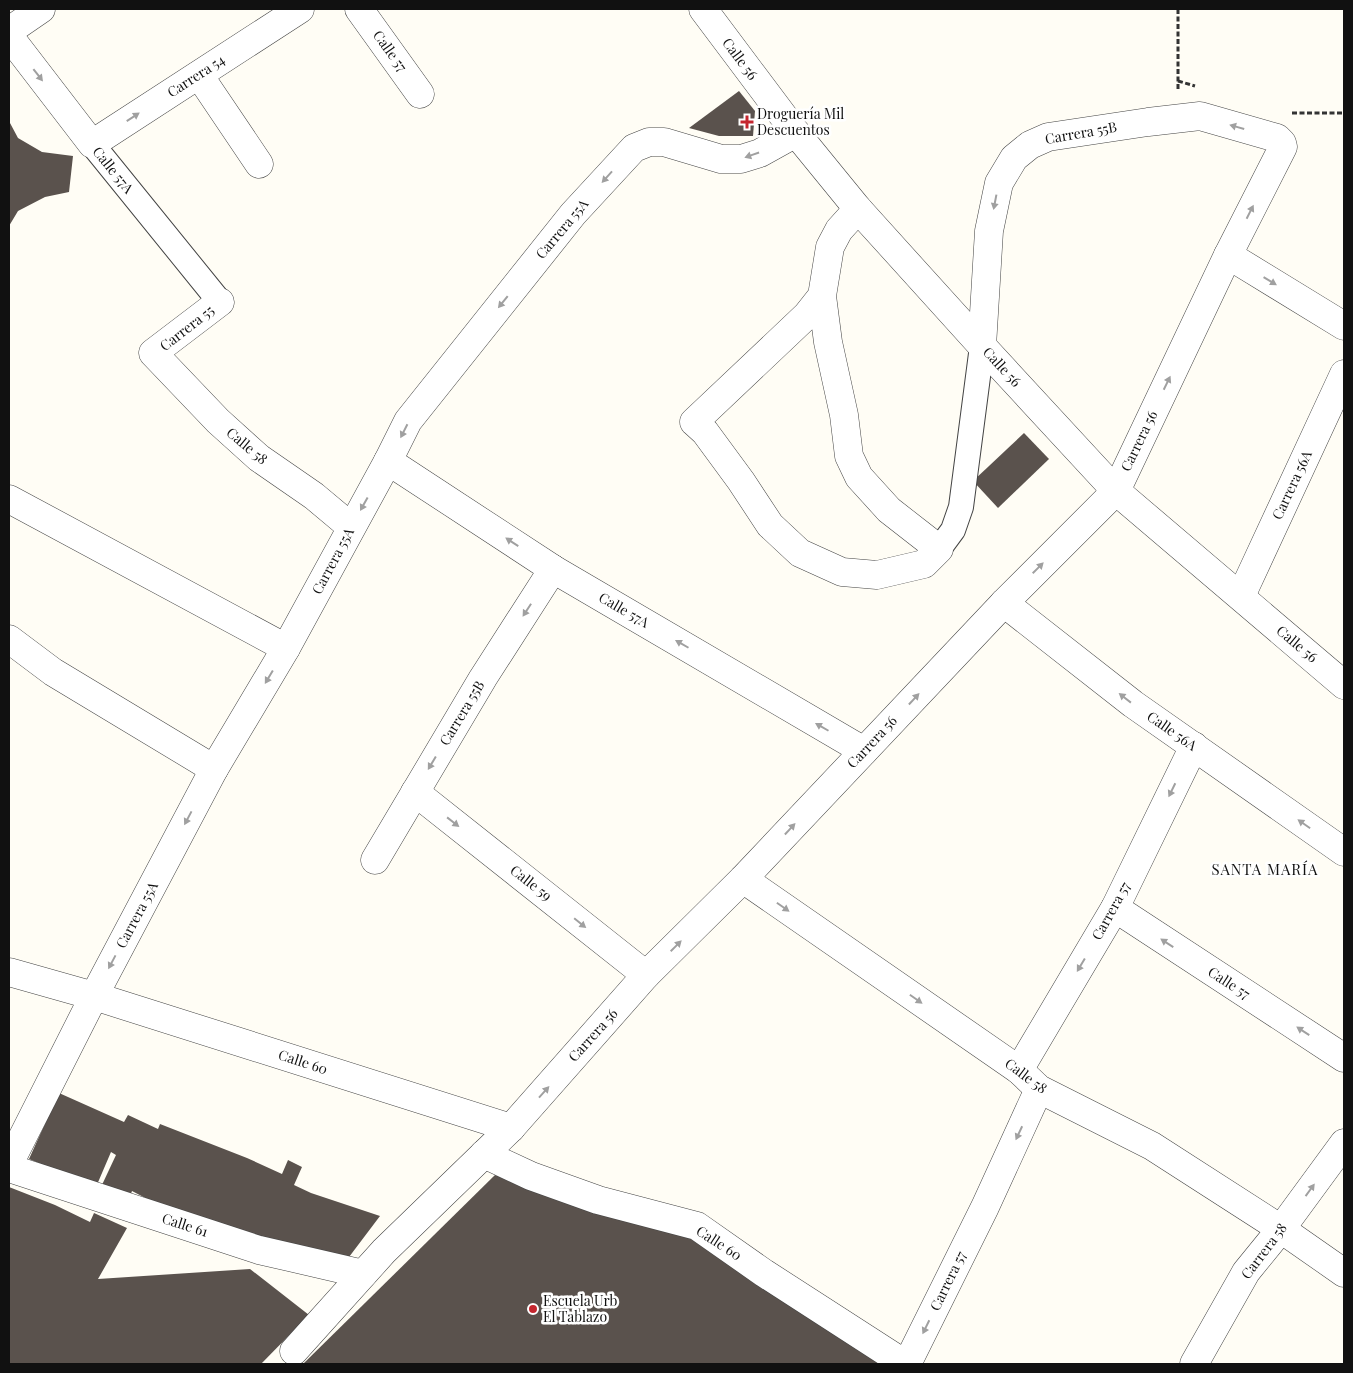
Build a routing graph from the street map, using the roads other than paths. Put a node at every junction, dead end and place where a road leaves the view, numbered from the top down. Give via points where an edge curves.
1 (41, 9) edge
2 (300, 9) edge
3 (359, 9) edge
4 (703, 9) edge
5 (9, 30) edge
6 (9, 36) edge
7 (198, 75) junction
8 (420, 94) dead end
9 (796, 133) junction
10 (1282, 143) joint
11 (92, 144) junction
12 (259, 164) dead end
13 (858, 209) junction
14 (1228, 255) junction
15 (822, 296) junction
16 (220, 302) joint
17 (1344, 326) edge
18 (982, 346) junction
19 (153, 354) joint
20 (1344, 374) edge
21 (388, 461) junction
22 (1116, 490) junction
23 (9, 499) edge
24 (351, 527) junction
25 (939, 549) junction
26 (553, 569) junction
27 (1241, 596) junction
28 (1004, 603) junction
29 (9, 639) edge
30 (286, 648) junction
31 (1344, 684) edge
32 (1194, 746) junction
33 (864, 751) junction
34 (214, 769) junction
35 (415, 792) junction
36 (1344, 852) edge
37 (375, 860) dead end
38 (743, 879) junction
39 (1114, 908) junction
40 (9, 972) edge
41 (646, 976) junction
42 (94, 996) junction
43 (1344, 1058) edge
44 (1019, 1070) junction
45 (1040, 1089) junction
46 (511, 1128) junction
47 (1344, 1143) edge
48 (484, 1154) junction
49 (9, 1164) edge
50 (9, 1168) edge
51 (1281, 1229) junction
52 (363, 1274) junction
53 (1344, 1274) edge
54 (294, 1351) dead end
55 (906, 1364) edge
56 (1194, 1364) edge

1 - 5 street
2 - 7 street, Carrera 54
3 - 8 street, Calle 57
4 - 9 street, Calle 56
6 -> 11 street, Calle 57A
11 -> 7 street, Carrera 54
7 - 12 street
9 - 13 street, Calle 56
9 -> 21 street, Carrera 55A via 741,159 721,159 664,142 649,142 634,148 573,214 408,421
14 -> 10 street, Carrera 56 via 1283,147
10 -> 18 street, Carrera 55B via 1277,138 1200,116 1048,137 1030,145 1014,158 999,182 989,231
11 - 16 street, Calle 57A
13 - 15 street via 839,230 830,247
13 - 18 street, Calle 56
14 -> 17 street
22 -> 14 street, Carrera 56
15 - 25 street via 849,456 859,477 889,510
15 - 25 street via 807,315 694,422 705,432 770,525 800,552 842,572 877,575 924,564
16 - 19 street, Carrera 55
18 - 22 street, Calle 56
18 - 25 street via 961,506 953,530
19 - 24 street, Calle 58 via 259,458 314,496
20 - 27 street, Carrera 56A
21 -> 24 street, Carrera 55A
26 -> 21 street, Calle 57A
22 - 27 street, Calle 56
28 -> 22 street, Carrera 56
23 - 30 street
24 - 30 street, Carrera 55A
33 -> 26 street, Calle 57A
26 -> 35 street, Carrera 55B
27 - 31 street, Calle 56
32 -> 28 street, Calle 56A via 1133,704
33 -> 28 street, Carrera 56
29 - 34 street via 53,672
30 -> 34 street, Carrera 55A
36 -> 32 street, Calle 56A
32 -> 39 street, Carrera 57
38 -> 33 street, Carrera 56
34 -> 42 street, Carrera 55A
35 - 37 street, Carrera 55B
35 -> 41 street, Calle 59
41 -> 38 street, Carrera 56
38 -> 44 street, Calle 58
43 -> 39 street, Calle 57
39 -> 44 street, Carrera 57
40 - 42 street, Calle 60
46 -> 41 street, Carrera 56
42 - 46 street, Calle 60
42 - 49 street, Carrera 55A
44 - 45 street, Calle 58
45 - 51 street, Calle 58 via 1152,1146
45 -> 55 street, Carrera 57
46 - 48 street, Carrera 56
51 -> 47 street, Carrera 58
48 - 52 street, Carrera 56
48 - 55 street, Calle 60 via 531,1176 598,1200 697,1226
50 - 52 street, Calle 61 via 259,1250
51 - 53 street, Calle 58
51 - 56 street, Carrera 58 via 1246,1272
52 - 54 street, Carrera 56

